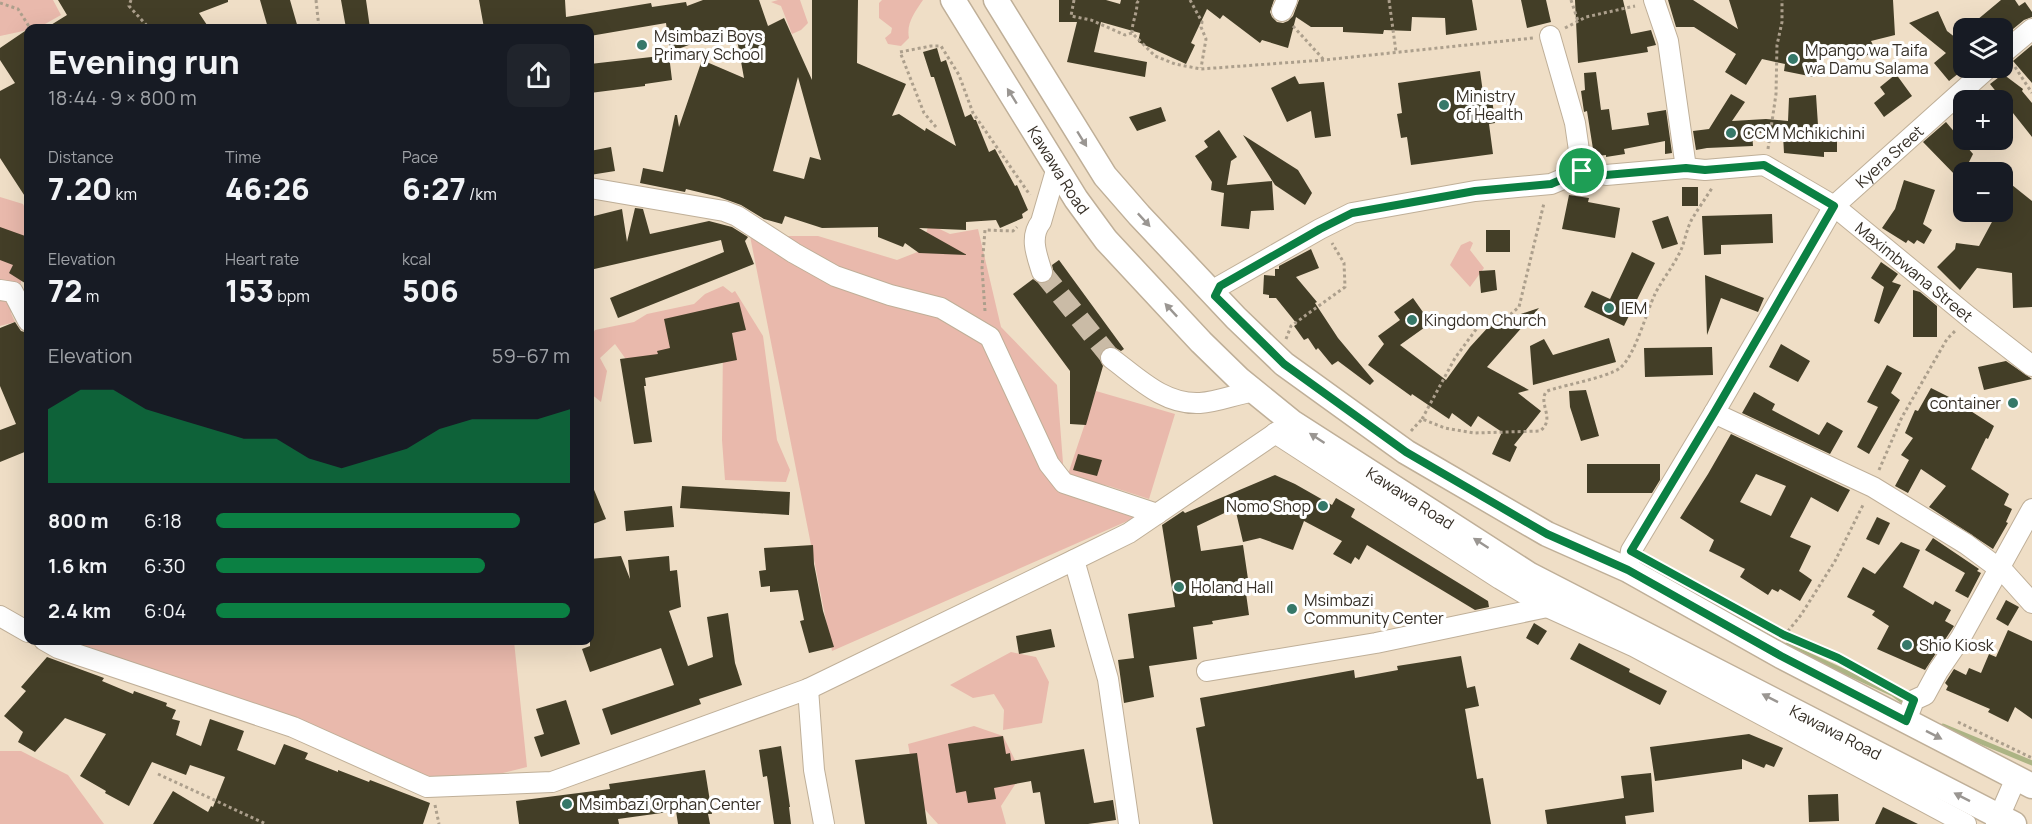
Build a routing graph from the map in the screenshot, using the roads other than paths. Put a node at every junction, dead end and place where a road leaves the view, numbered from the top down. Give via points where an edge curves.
1 (953, 0) edge
2 (996, 0) edge
3 (1654, 0) edge
4 (2032, 29) edge
5 (1550, 36) road end
6 (2013, 45) edge
7 (1977, 78) edge
8 (1056, 167) junction
9 (1695, 169) junction
10 (1582, 171) junction
11 (594, 189) edge
12 (1834, 206) junction
13 (1042, 272) tunnel mouth
14 (0, 290) edge
15 (1215, 296) junction
16 (24, 313) edge
17 (1111, 358) tunnel mouth
18 (2032, 366) edge
19 (1255, 392) junction
20 (1714, 413) junction
21 (1284, 428) junction
22 (2032, 509) edge
23 (1157, 514) junction
24 (1074, 560) junction
25 (1999, 569) junction
26 (1628, 570) junction
27 (1575, 598) junction
28 (2032, 603) edge
29 (1547, 608) junction
30 (0, 616) edge
31 (24, 630) edge
32 (60, 645) edge
33 (1207, 671) dead end
34 (808, 689) junction
35 (1906, 721) junction
36 (2024, 782) edge
37 (2003, 821) edge
38 (825, 824) edge
39 (1129, 824) edge
40 (1966, 824) edge

8 -> 1 main road, Kawawa Road
2 -> 15 main road via 1105,176
3 - 9 street via 1668,41
4 - 6 street
5 - 10 street via 1575,123
7 - 12 street, Kyera Sreet
8 - 13 street via 1041,222 1035,229 1035,248
19 -> 8 main road, Kawawa Road via 1201,342 1106,240
9 - 10 street via 1606,175
9 - 12 street, Maximbwana Street via 1764,165
10 - 15 street via 1551,184 1475,191 1352,213 1220,286
11 - 23 street via 724,211 835,276 941,308 990,337 1048,464 1064,483
12 - 18 street, Maximbwana Street
12 - 20 street, Kyera Sreet
14 - 16 street via 13,292
15 - 26 main road via 1284,364 1406,452 1547,534
17 - 19 street via 1171,399 1201,403
19 - 21 main road, Kawawa Road
20 - 25 street via 1873,487
20 - 26 street, Kyera Sreet via 1631,551
21 - 23 street
27 -> 21 main road, Kawawa Road
21 - 29 street
22 - 25 street
23 - 24 street via 1129,533
24 - 34 street
24 - 39 street via 1108,679
25 - 28 street
25 - 35 street via 1925,696 1914,700
26 - 35 main road
27 - 29 street
37 -> 27 main road, Kawawa Road
29 - 33 street via 1376,643
29 - 40 street via 1635,647
30 - 31 street
32 - 34 street via 293,727 427,788 552,782
34 - 38 street via 814,770
35 -> 36 main road
36 - 37 street

